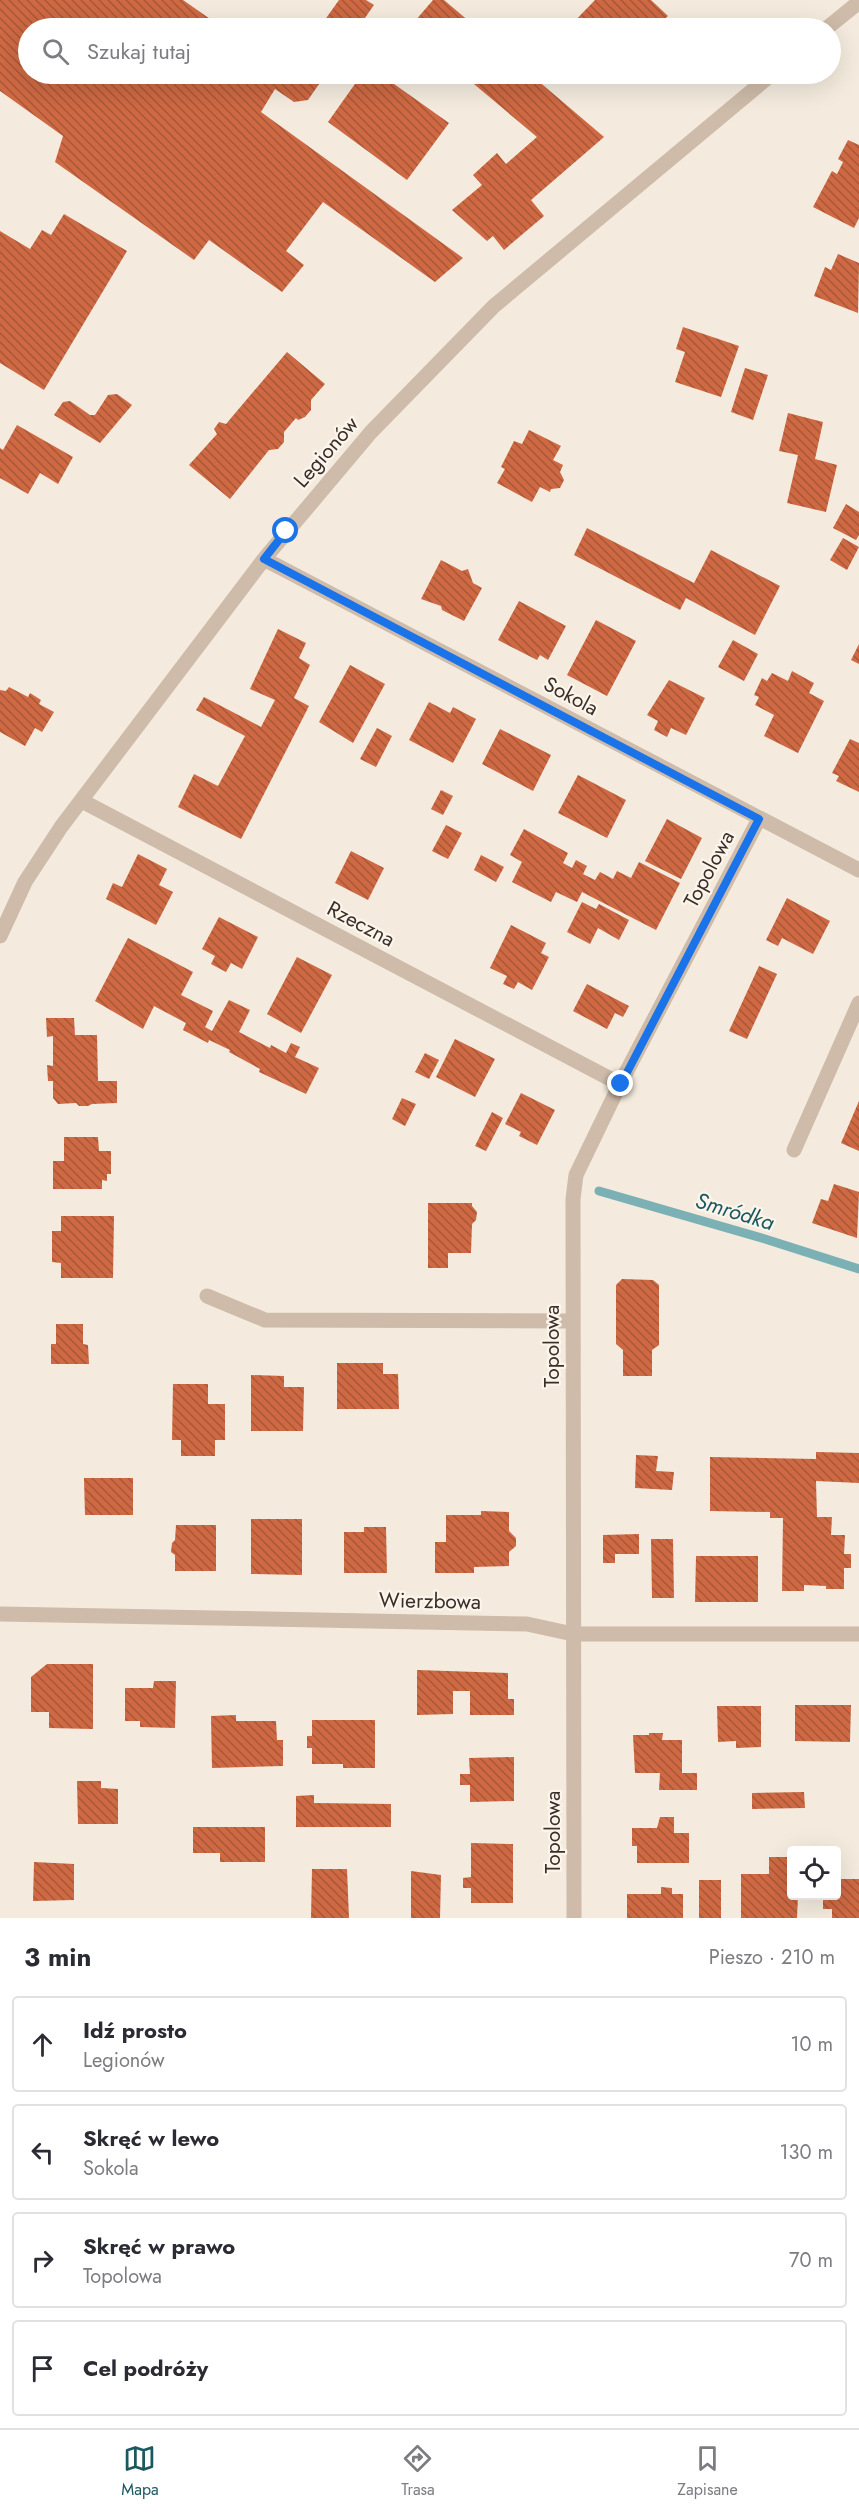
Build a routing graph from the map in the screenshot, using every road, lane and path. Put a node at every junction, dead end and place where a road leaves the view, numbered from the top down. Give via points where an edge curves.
1 (859, 2) edge
2 (839, 18) edge
3 (760, 84) edge
4 (264, 559) junction
5 (82, 801) junction
6 (759, 819) junction
7 (859, 870) edge
8 (0, 936) edge
9 (859, 1003) edge
10 (621, 1084) junction
11 (794, 1150) dead end
12 (207, 1296) dead end
13 (573, 1321) junction
14 (0, 1614) edge
15 (573, 1634) junction
16 (859, 1634) edge
17 (574, 1918) edge

1 - 2 street
3 - 4 street, Legionów via 495,306 371,432
4 - 5 street, Legionów
4 - 6 street, Sokola
5 - 8 street, Legionów via 43,852
5 - 10 street, Rzeczna
6 - 7 street, Sokola
6 - 10 street, Topolowa
9 - 11 street
10 - 13 street, Topolowa via 576,1174
12 - 13 street via 265,1320
13 - 15 street, Topolowa
14 - 15 street, Wierzbowa via 527,1624
15 - 16 street, Wierzbowa
15 - 17 street, Topolowa

